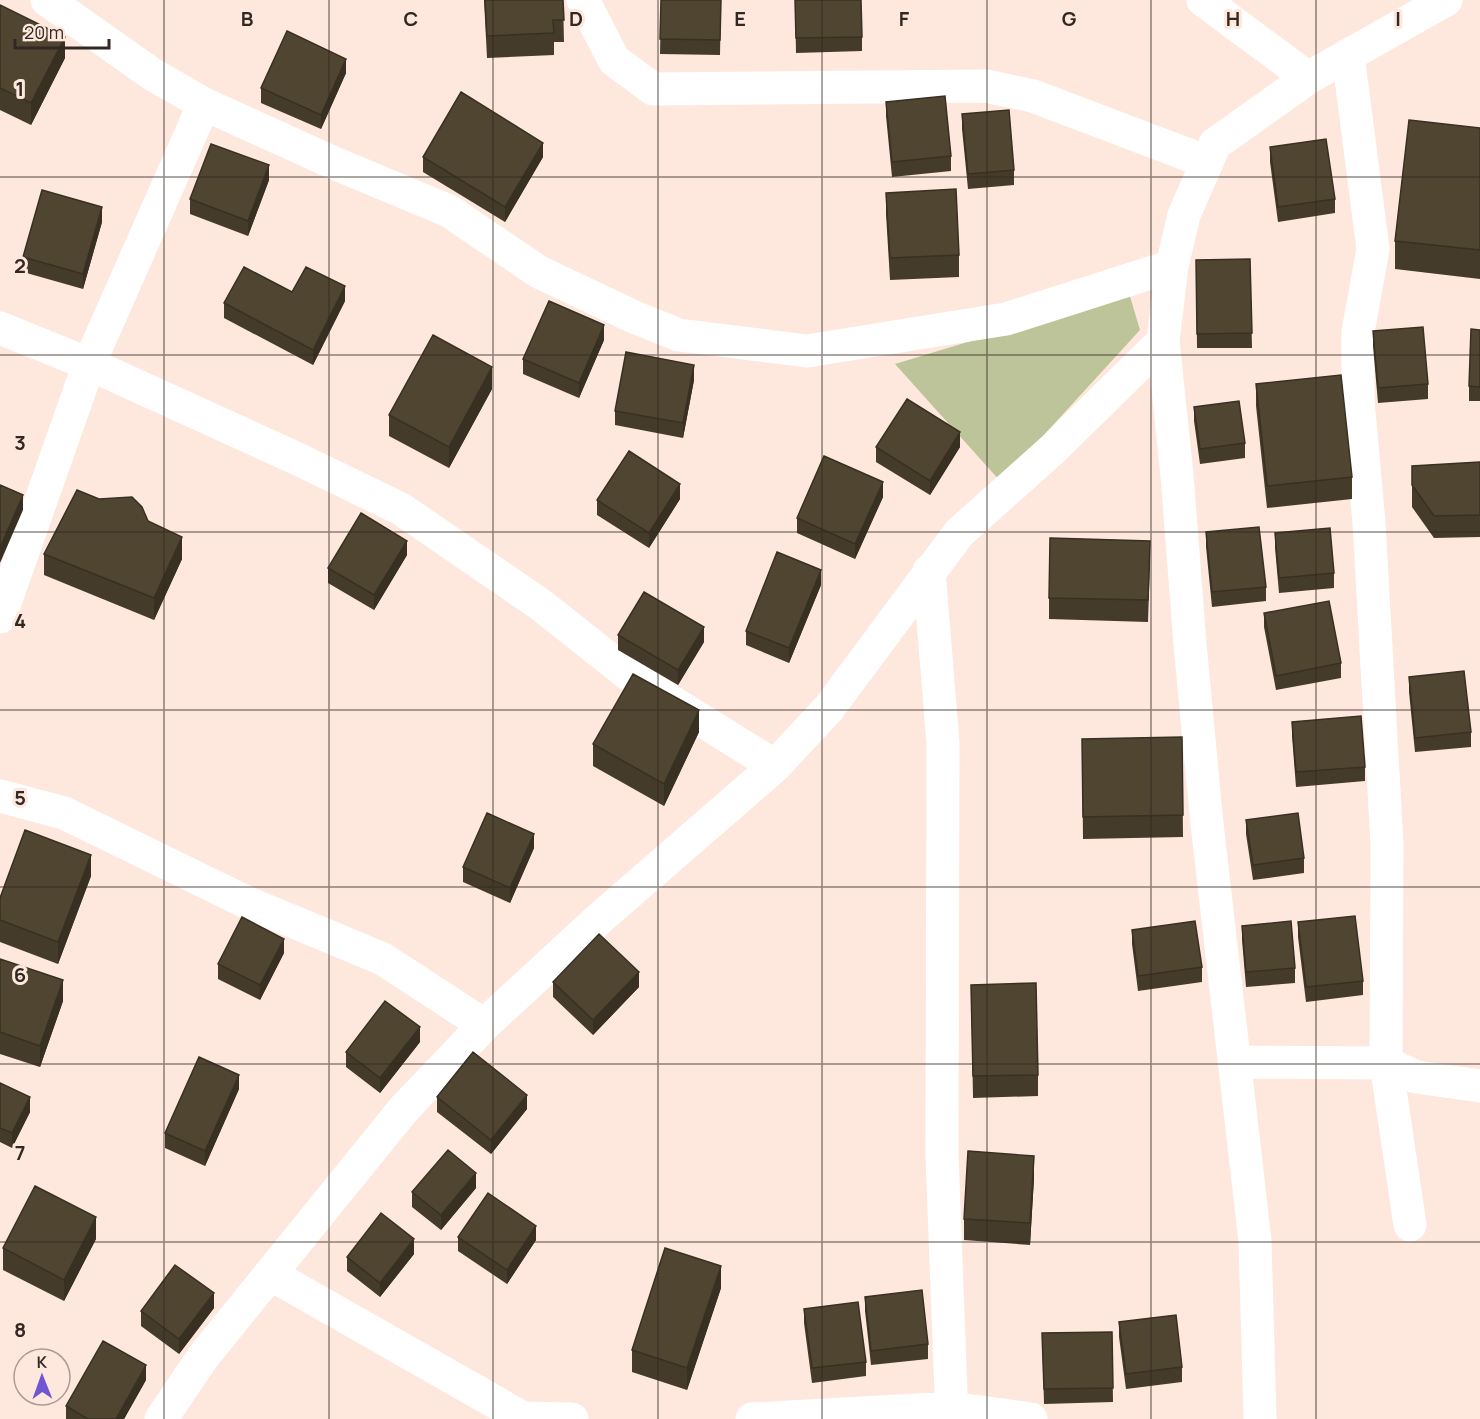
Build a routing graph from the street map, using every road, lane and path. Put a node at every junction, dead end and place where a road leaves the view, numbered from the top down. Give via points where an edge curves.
1 (47, 0) edge
2 (583, 0) edge
3 (1203, 0) edge
4 (1446, 0) edge
5 (1348, 55) junction
6 (1308, 78) junction
7 (204, 104) junction
8 (1207, 162) junction
9 (1172, 266) junction
10 (0, 328) edge
11 (1163, 341) junction
12 (89, 364) junction
13 (929, 571) junction
14 (3, 597) edge
15 (775, 766) junction
16 (1, 800) edge
17 (484, 1025) junction
18 (1234, 1062) junction
19 (1386, 1063) junction
20 (1480, 1086) edge
21 (1410, 1225) dead end
22 (270, 1274) junction
23 (951, 1413) edge
24 (161, 1419) edge
25 (547, 1419) edge
26 (572, 1419) edge
27 (752, 1419) edge
28 (1031, 1419) edge
29 (1260, 1419) edge

1 - 7 street via 152,74
2 - 8 street via 614,60 653,89 986,86 1033,96
3 - 6 street
4 - 5 street
5 - 6 street
5 - 19 street via 1373,249 1358,332 1358,401 1369,523 1387,844
6 - 8 street via 1215,144
7 - 9 street via 449,211 539,272 680,335 807,351 1006,319
7 - 12 street
8 - 9 street via 1184,215
9 - 11 street
10 - 12 street
11 - 13 street via 1053,449 959,533
11 - 18 street via 1207,824
12 - 14 street
12 - 15 street via 401,509 541,605 632,677
13 - 15 street via 829,708
13 - 23 street via 943,743 942,1156
15 - 17 street
16 - 17 street via 64,813 248,903 383,959
17 - 22 street via 403,1110
18 - 19 street
18 - 29 street via 1255,1241
19 - 20 street via 1416,1077
19 - 21 street
22 - 24 street via 203,1357
22 - 25 street via 523,1418
23 - 27 street
23 - 28 street
25 - 26 street

